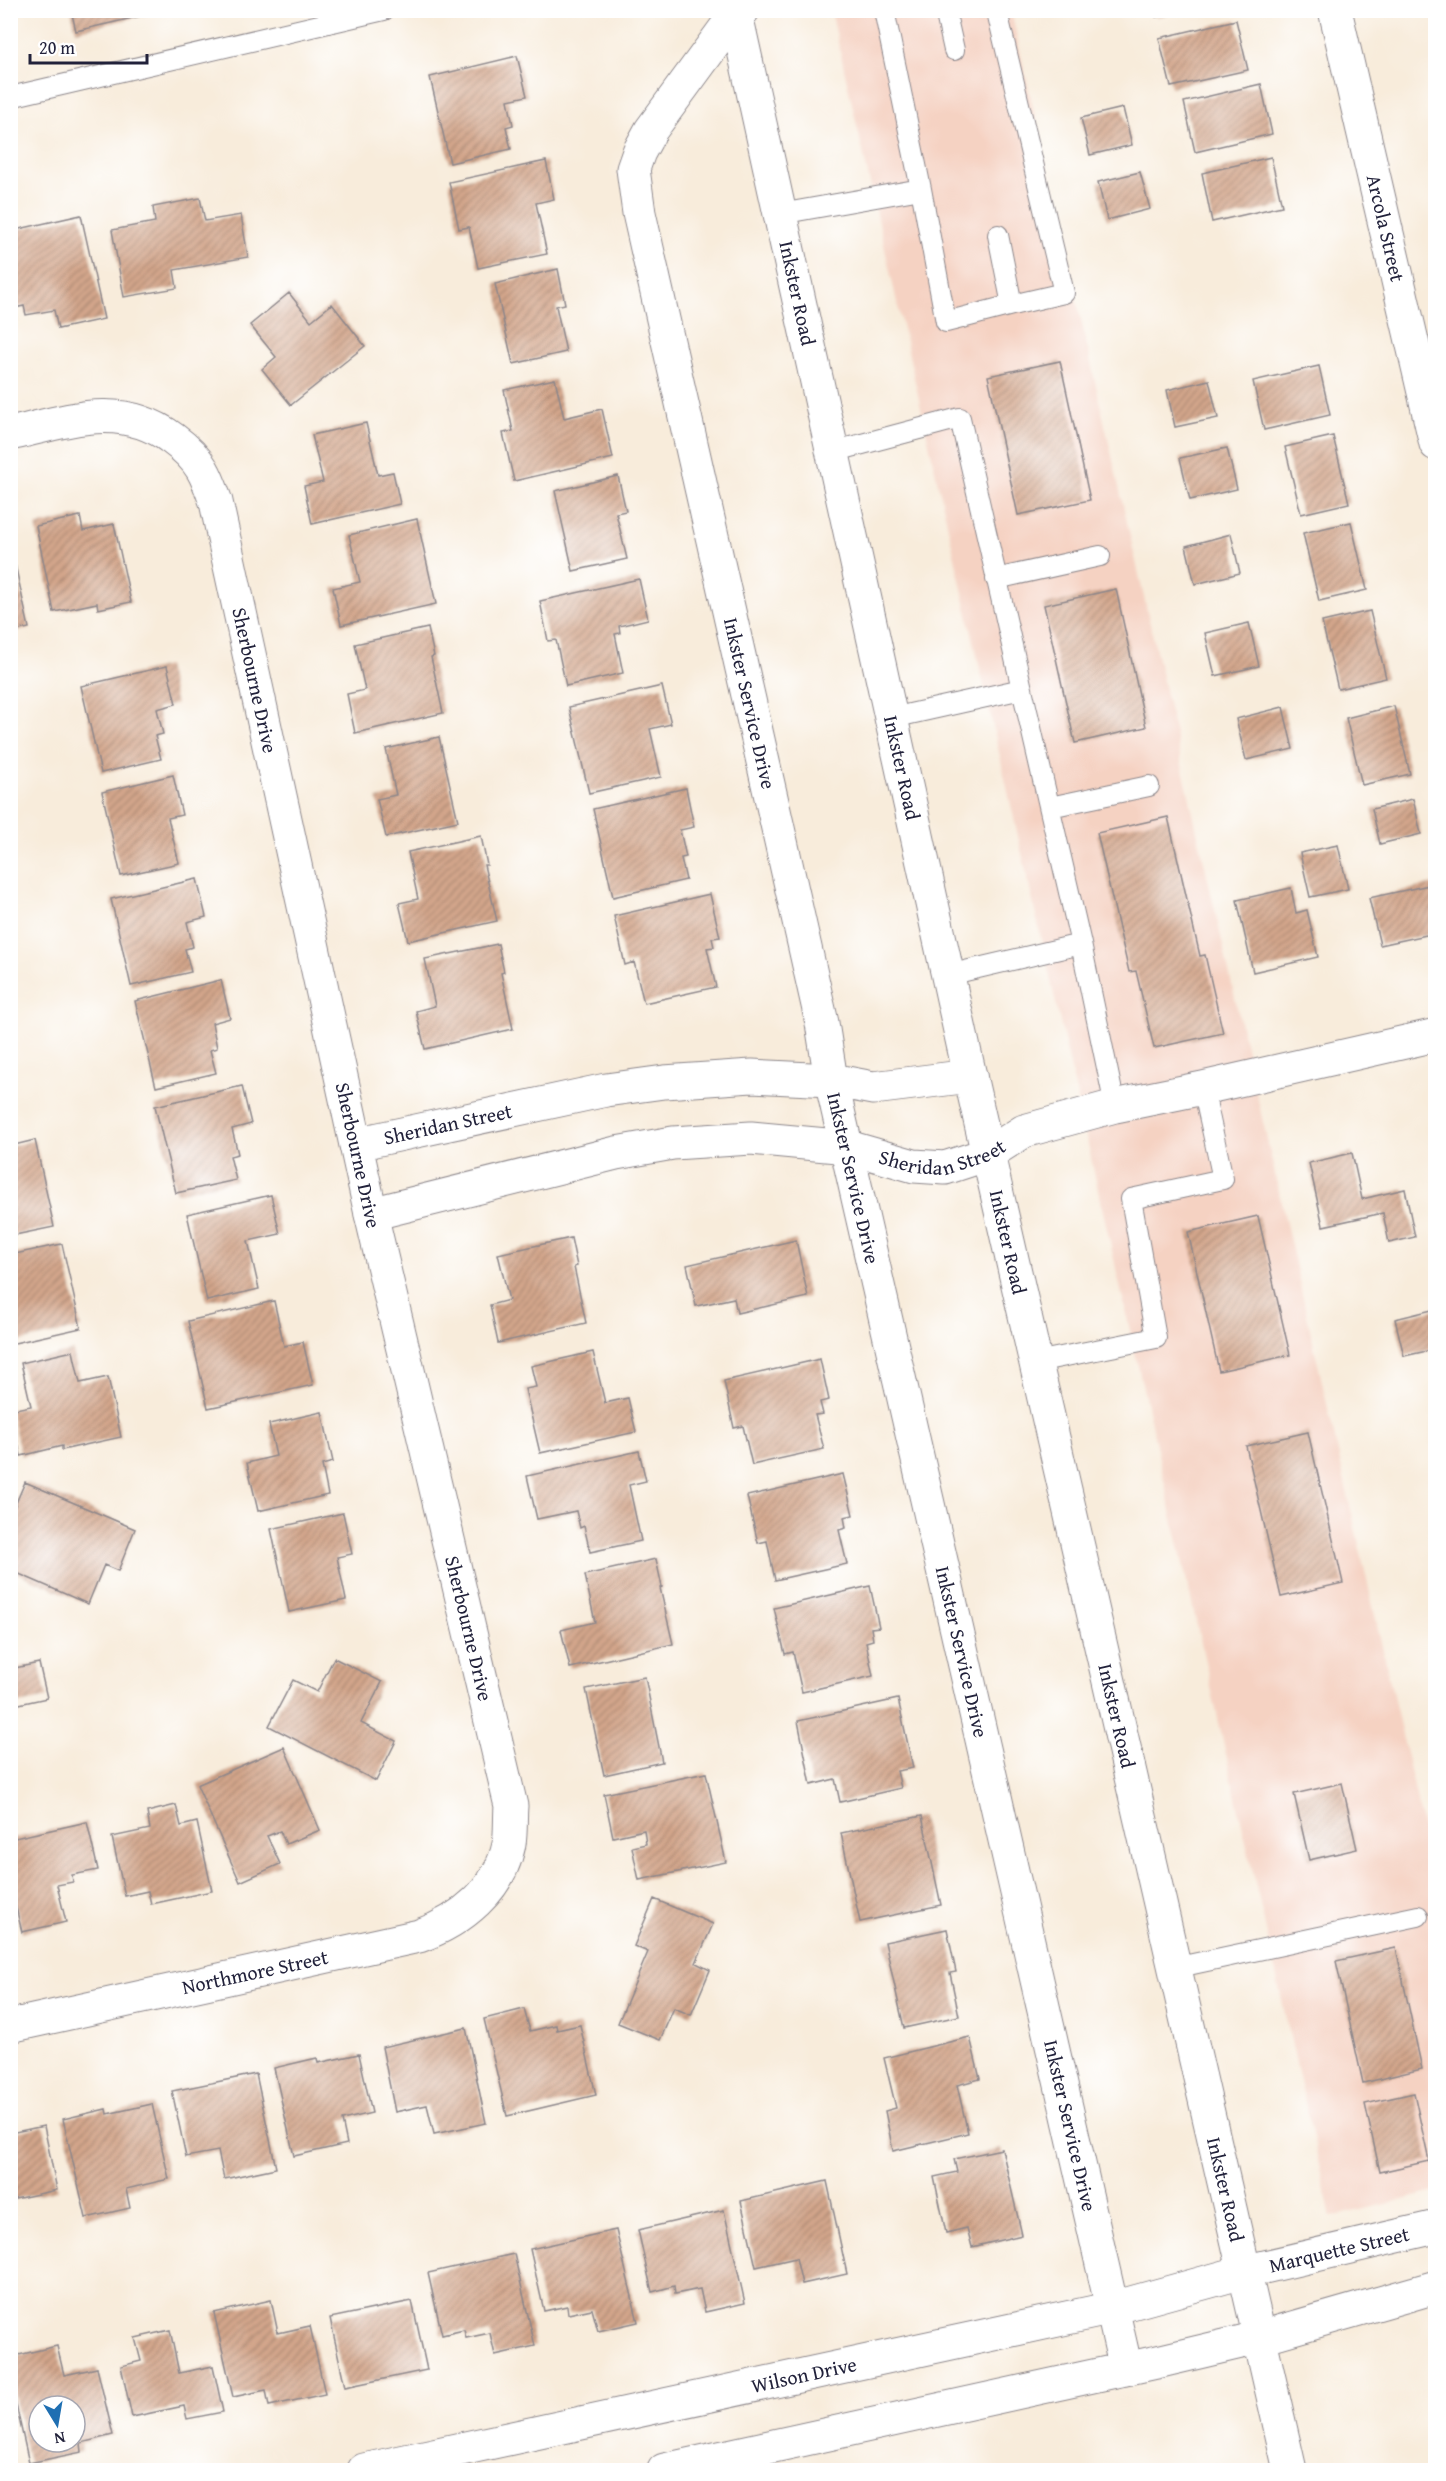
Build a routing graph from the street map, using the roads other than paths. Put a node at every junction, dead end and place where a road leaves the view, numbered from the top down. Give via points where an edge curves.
1 (384, 10) edge
2 (884, 10) edge
3 (945, 10) edge
4 (1335, 10) edge
5 (738, 12) edge
6 (998, 16) dead end
7 (954, 51) dead end
8 (10, 97) edge
9 (921, 189) junction
10 (780, 214) junction
11 (998, 235) dead end
12 (1012, 305) junction
13 (10, 434) edge
14 (1436, 444) edge
15 (832, 452) junction
16 (1100, 556) dead end
17 (996, 579) junction
18 (1022, 689) junction
19 (892, 718) junction
20 (1149, 786) dead end
21 (1050, 807) junction
22 (1081, 944) junction
23 (948, 975) junction
24 (1436, 1035) edge
25 (970, 1076) junction
26 (831, 1080) junction
27 (1203, 1088) junction
28 (1115, 1106) junction
29 (356, 1144) junction
30 (848, 1147) junction
31 (988, 1154) junction
32 (371, 1214) junction
33 (1036, 1362) junction
34 (486, 1892) joint
35 (1418, 1916) dead end
36 (1174, 1968) junction
37 (10, 2026) edge
38 (1436, 2227) edge
39 (1243, 2272) junction
40 (1436, 2287) edge
41 (1113, 2308) junction
42 (1258, 2338) junction
43 (1126, 2369) junction
44 (364, 2470) edge
45 (664, 2470) edge
46 (1290, 2470) edge

1 - 8 lane
2 - 9 lane
3 - 7 lane
4 - 14 street, Arcola Street
5 - 10 street, Inkster Road
5 - 26 street, Inkster Service Drive via 651,130 633,169 639,213 822,1023
6 - 12 lane via 1064,293
9 - 10 lane
9 - 12 lane via 946,322
10 - 15 street, Inkster Road
11 - 12 lane
13 - 29 street, Sherbourne Drive via 89,416 139,420 183,446 202,469 216,502
15 - 17 lane via 960,418
15 - 19 street, Inkster Road
16 - 17 lane
17 - 18 lane
18 - 19 lane
18 - 21 lane
19 - 23 street, Inkster Road
20 - 21 lane
21 - 22 lane
22 - 23 lane
22 - 28 lane
23 - 25 street, Inkster Road
24 - 27 street, Sheridan Street
25 - 26 street, Sheridan Street via 873,1088
25 - 31 street, Inkster Road
26 - 29 street, Sheridan Street via 752,1076 664,1082 606,1090
26 - 30 street, Inkster Service Drive
27 - 28 street, Sheridan Street
27 - 33 lane via 1223,1179 1131,1199 1156,1338
28 - 31 street, Sheridan Street via 1024,1131
29 - 32 street, Sherbourne Drive
30 - 31 street, Sheridan Street via 914,1166 945,1168
30 - 32 street, Sheridan Street via 751,1138 673,1143
30 - 41 street, Inkster Service Drive
31 - 33 street, Inkster Road
32 - 34 street, Sherbourne Drive via 511,1806 509,1844 499,1872
33 - 36 street, Inkster Road
34 - 37 street, Northmore Street via 460,1917 419,1936
35 - 36 lane
36 - 39 street, Inkster Road
38 - 39 street, Marquette Street
39 - 41 street, Wilson Drive
39 - 42 street, Inkster Road
40 - 42 street
41 - 43 street, Inkster Service Drive
41 - 44 street, Wilson Drive
42 - 43 street
42 - 46 street, Inkster Road
43 - 45 street

